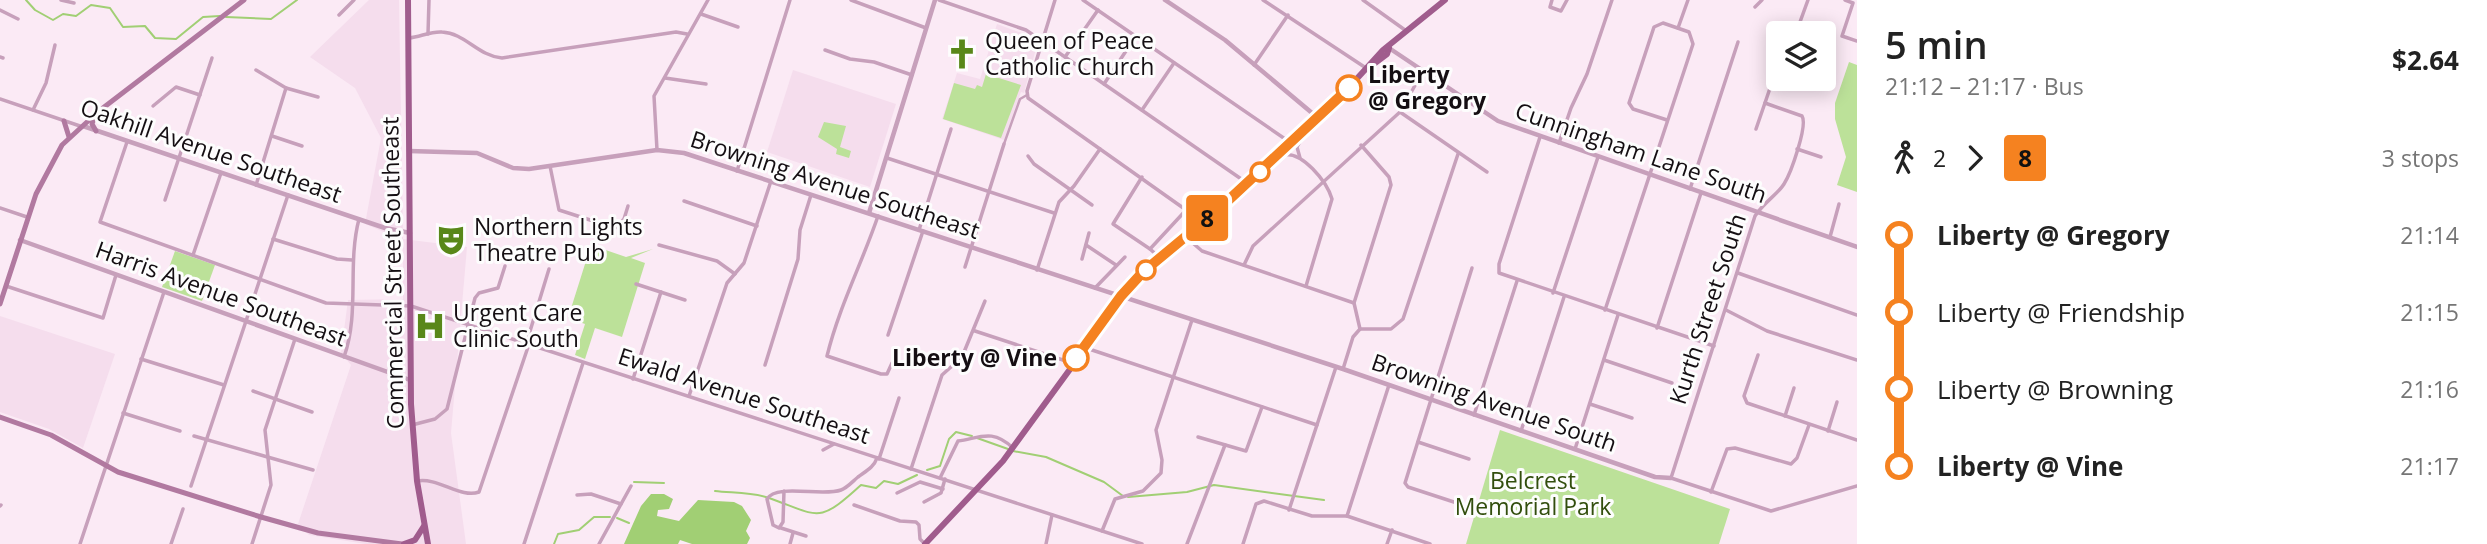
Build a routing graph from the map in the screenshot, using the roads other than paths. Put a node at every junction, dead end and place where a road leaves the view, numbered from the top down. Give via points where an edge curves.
1 (61, 0) edge
2 (244, 0) edge
3 (354, 0) edge
4 (408, 0) edge
5 (429, 0) edge
6 (708, 0) edge
7 (789, 0) edge
8 (851, 0) edge
9 (937, 0) edge
10 (1055, 0) edge
11 (1083, 0) edge
12 (1165, 0) edge
13 (1263, 0) edge
14 (1363, 0) edge
15 (1445, 0) edge
16 (1552, 0) edge
17 (1567, 0) edge
18 (1612, 0) edge
19 (1688, 0) edge
20 (1762, 0) edge
21 (1808, 0) edge
22 (1845, 0) edge
23 (74, 3) dead end
24 (1755, 7) dead end
25 (0, 10) edge
26 (1098, 10) junction
27 (700, 14) junction
28 (339, 15) dead end
29 (1288, 15) junction
30 (18, 19) dead end
31 (1800, 21) edge
32 (738, 27) dead end
33 (926, 28) junction
34 (1678, 29) junction
35 (1407, 32) junction
36 (428, 34) junction
37 (687, 34) junction
38 (1136, 36) junction
39 (409, 39) junction
40 (1042, 41) junction
41 (1857, 41) edge
42 (1738, 42) dead end
43 (55, 45) dead end
44 (1389, 48) junction
45 (825, 50) dead end
46 (1065, 57) junction
47 (212, 58) dead end
48 (1174, 63) junction
49 (1254, 65) junction
50 (1367, 69) junction
51 (256, 70) dead end
52 (1423, 73) junction
53 (912, 75) junction
54 (665, 78) junction
55 (706, 84) dead end
56 (1104, 84) junction
57 (286, 88) junction
58 (1769, 91) edge
59 (200, 95) junction
60 (1027, 95) junction
61 (318, 97) dead end
62 (0, 99) edge
63 (1765, 103) junction
64 (153, 106) dead end
65 (33, 110) junction
66 (1142, 110) junction
67 (1400, 112) junction
68 (95, 113) junction
69 (1318, 118) junction
70 (1667, 120) junction
71 (64, 121) junction
72 (80, 126) junction
73 (1307, 128) junction
74 (951, 129) dead end
75 (1756, 130) dead end
76 (96, 131) junction
77 (272, 136) junction
78 (69, 137) junction
79 (1540, 137) junction
80 (127, 142) junction
81 (1291, 143) junction
82 (1559, 143) junction
83 (1004, 144) joint
84 (1362, 145) junction
85 (302, 146) dead end
86 (1100, 149) junction
87 (1797, 149) junction
88 (657, 150) junction
89 (409, 151) junction
90 (1458, 154) junction
91 (1028, 156) dead end
92 (1821, 156) dead end
93 (1598, 157) junction
94 (886, 158) junction
95 (1276, 158) junction
96 (1300, 158) junction
97 (178, 159) junction
98 (550, 166) junction
99 (737, 170) junction
100 (1487, 172) dead end
101 (221, 173) junction
102 (936, 174) junction
103 (1649, 175) junction
104 (1142, 177) junction
105 (771, 181) junction
106 (1247, 183) junction
107 (1323, 183) junction
108 (256, 185) junction
109 (1690, 189) junction
110 (1070, 190) junction
111 (989, 191) junction
112 (811, 193) junction
113 (1701, 193) junction
114 (288, 195) junction
115 (165, 200) dead end
116 (684, 201) dead end
117 (1839, 204) dead end
118 (1092, 205) dead end
119 (628, 206) dead end
120 (0, 208) edge
121 (1187, 209) junction
122 (1758, 212) junction
123 (869, 213) junction
124 (1054, 213) junction
125 (878, 216) junction
126 (27, 217) junction
127 (359, 219) junction
128 (1203, 222) junction
129 (757, 226) junction
130 (921, 231) junction
131 (411, 233) junction
132 (1089, 233) dead end
133 (1185, 236) junction
134 (1830, 237) junction
135 (272, 239) junction
136 (20, 240) junction
137 (659, 245) dead end
138 (1086, 245) junction
139 (1857, 247) edge
140 (972, 248) junction
141 (1150, 249) junction
142 (193, 255) junction
143 (1125, 257) dead end
144 (1159, 257) junction
145 (1082, 258) dead end
146 (352, 260) junction
147 (1244, 265) junction
148 (505, 266) dead end
149 (1116, 266) junction
150 (965, 267) dead end
151 (1472, 268) dead end
152 (549, 269) dead end
153 (1037, 270) junction
154 (1738, 273) junction
155 (735, 274) junction
156 (116, 275) junction
157 (259, 279) junction
158 (1517, 281) junction
159 (636, 284) dead end
160 (6, 286) junction
161 (1306, 286) junction
162 (1095, 288) junction
163 (164, 292) junction
164 (661, 292) junction
165 (1553, 293) junction
166 (1121, 296) junction
167 (1564, 298) junction
168 (685, 300) dead end
169 (985, 301) dead end
170 (1354, 303) junction
171 (0, 304) edge
172 (353, 304) junction
173 (411, 306) junction
174 (1605, 310) junction
175 (1726, 310) junction
176 (1618, 315) junction
177 (1857, 315) edge
178 (1193, 319) junction
179 (246, 322) junction
180 (467, 325) junction
181 (1657, 328) junction
182 (1360, 329) junction
183 (975, 331) junction
184 (888, 335) dead end
185 (295, 339) junction
186 (527, 344) junction
187 (1714, 346) junction
188 (1084, 347) junction
189 (1758, 355) dead end
190 (344, 357) junction
191 (141, 359) junction
192 (1604, 360) junction
193 (1857, 360) edge
194 (583, 363) junction
195 (892, 363) dead end
196 (1072, 363) junction
197 (765, 365) dead end
198 (1336, 367) junction
199 (1343, 369) junction
200 (1173, 377) junction
201 (633, 379) junction
202 (410, 380) junction
203 (1672, 383) dead end
204 (224, 385) junction
205 (1389, 385) junction
206 (1794, 388) dead end
207 (253, 391) dead end
208 (689, 397) junction
209 (899, 398) dead end
210 (274, 400) junction
211 (1430, 400) junction
212 (1837, 402) dead end
213 (1590, 404) junction
214 (1262, 407) junction
215 (312, 412) dead end
216 (123, 413) junction
217 (1474, 415) junction
218 (1785, 416) junction
219 (0, 417) edge
220 (1632, 418) dead end
221 (412, 425) junction
222 (1317, 425) junction
223 (1810, 425) junction
224 (180, 431) dead end
225 (1521, 431) junction
226 (1828, 431) junction
227 (194, 436) dead end
228 (1198, 437) dead end
229 (1857, 440) edge
230 (206, 441) junction
231 (1418, 442) junction
232 (834, 444) junction
233 (1225, 445) junction
234 (1013, 448) junction
235 (1575, 449) junction
236 (823, 450) dead end
237 (267, 457) junction
238 (878, 458) junction
239 (1469, 459) dead end
240 (106, 466) junction
241 (911, 469) junction
242 (313, 470) dead end
243 (940, 478) junction
244 (1671, 478) junction
245 (945, 480) junction
246 (417, 481) junction
247 (191, 486) dead end
248 (631, 486) dead end
249 (1857, 486) edge
250 (943, 489) junction
251 (976, 490) junction
252 (784, 491) junction
253 (1711, 492) junction
254 (898, 493) dead end
255 (577, 495) dead end
256 (924, 502) dead end
257 (621, 504) junction
258 (1460, 504) dead end
259 (854, 505) dead end
260 (183, 509) dead end
261 (1289, 510) junction
262 (1052, 515) junction
263 (1347, 516) junction
264 (261, 517) junction
265 (424, 526) junction
266 (781, 527) junction
267 (1392, 530) junction
268 (1102, 531) junction
269 (793, 533) junction
270 (806, 536) dead end
271 (1128, 542) edge
272 (80, 544) edge
273 (171, 544) edge
274 (252, 544) edge
275 (403, 544) edge
276 (428, 544) edge
277 (524, 544) edge
278 (599, 544) edge
279 (790, 544) edge
280 (925, 544) edge
281 (1046, 544) edge
282 (1142, 544) edge
283 (1187, 544) edge
284 (1243, 544) edge
285 (1387, 544) edge
286 (1430, 544) edge

1 - 23 street
2 - 68 main road
3 - 28 street
4 - 39 main road, Commercial Street Southeast
5 - 36 street
6 - 27 street
7 - 99 street
8 - 33 street
9 - 33 street
9 - 40 street via 1026,30
10 - 40 street
11 - 26 street
12 - 49 street
13 - 29 street
14 - 35 street
15 - 35 main road
16 - 17 street via 1550,7 1561,11
18 - 82 street
19 - 34 street
20 - 24 street
21 - 31 street
22 - 41 street via 1853,3 1842,36
25 - 30 street
26 - 38 street
26 - 46 street
27 - 32 street
27 - 37 street
29 - 49 street
29 - 50 street
33 - 53 street
34 - 70 street via 1689,32 1693,40
34 - 70 street via 1663,23 1654,27 1629,103
35 - 44 main road
36 - 37 street via 454,34 481,52 502,58
36 - 39 street
37 - 54 street
38 - 48 street
38 - 56 street
39 - 89 main road, Commercial Street Southeast
40 - 46 street
40 - 60 street
42 - 109 street
43 - 65 street via 47,83
44 - 50 main road
44 - 52 street, Cunningham Lane South
45 - 53 street
46 - 56 street
47 - 59 street
48 - 66 street
48 - 81 street
49 - 69 street
50 - 69 main road
51 - 57 street
52 - 67 street
52 - 79 street, Cunningham Lane South via 1490,117
53 - 94 street
54 - 55 street
54 - 88 street via 653,100
56 - 66 street
57 - 61 street
57 - 77 street
58 - 63 street
59 - 64 street via 176,88
59 - 97 street
60 - 83 street via 1020,99
60 - 86 street
62 - 65 street, Oakhill Avenue Southeast
63 - 75 street
63 - 87 street, Kurth Street South via 1804,118
65 - 71 street, Oakhill Avenue Southeast
66 - 106 street
67 - 84 street
67 - 90 street
68 - 72 main road
68 - 76 main road
69 - 73 main road
70 - 103 street
71 - 72 street, Oakhill Avenue Southeast
71 - 78 main road
72 - 76 street, Oakhill Avenue Southeast
72 - 78 main road
73 - 81 main road
73 - 96 street via 1297,146
74 - 102 street
76 - 80 street, Oakhill Avenue Southeast
77 - 85 street
77 - 108 street
78 - 126 main road via 44,173
79 - 82 street, Cunningham Lane South
79 - 158 street via 1498,271
80 - 97 street, Oakhill Avenue Southeast
80 - 142 street, Ewald Avenue Southeast via 100,222
81 - 95 main road
82 - 93 street, Cunningham Lane South
83 - 111 street
84 - 107 street
84 - 170 street via 1391,185
86 - 104 street
86 - 110 street
87 - 92 street
87 - 122 street, Kurth Street South via 1784,184
88 - 98 street, Browning Avenue Southeast
88 - 99 street, Browning Avenue Southeast via 684,153
89 - 98 street, Browning Avenue Southeast via 477,153 520,169
89 - 131 main road, Commercial Street Southeast
90 - 100 street
90 - 182 street via 1403,319 1391,329
91 - 110 street
93 - 103 street, Cunningham Lane South
93 - 165 street
94 - 102 street
94 - 123 street
95 - 96 street via 1287,154
95 - 106 main road
96 - 107 street
97 - 101 street, Oakhill Avenue Southeast
97 - 115 street
98 - 119 street via 555,204 563,213 611,228 622,223
99 - 105 street, Browning Avenue Southeast
101 - 108 street, Oakhill Avenue Southeast
101 - 142 street
102 - 111 street
102 - 130 street
103 - 109 street, Cunningham Lane South
103 - 174 street
104 - 121 street
104 - 141 street via 1113,224
105 - 112 street, Browning Avenue Southeast
105 - 129 street
106 - 128 main road
107 - 147 street via 1253,246
107 - 161 street via 1332,203
108 - 114 street, Oakhill Avenue Southeast
109 - 113 street, Cunningham Lane South
110 - 118 street
110 - 124 street
111 - 124 street
111 - 140 street
112 - 123 street, Browning Avenue Southeast
112 - 197 street via 800,230 798,259
113 - 122 street, Cunningham Lane South
113 - 181 street
114 - 127 street, Oakhill Avenue Southeast
114 - 135 street
116 - 129 street
117 - 134 street
120 - 126 street
121 - 128 street
121 - 141 street
122 - 134 street, Cunningham Lane South
122 - 154 street, Kurth Street South
123 - 125 street, Browning Avenue Southeast
124 - 153 street
125 - 130 street, Browning Avenue Southeast
125 - 195 street via 827,356 881,374 887,374
126 - 136 main road
127 - 131 street, Oakhill Avenue Southeast
127 - 146 street
128 - 133 main road
129 - 155 street via 744,263
130 - 140 street, Browning Avenue Southeast
130 - 184 street
131 - 173 main road, Commercial Street Southeast
132 - 138 street
133 - 144 main road
133 - 147 street via 1199,250
134 - 139 street, Cunningham Lane South
135 - 146 street
135 - 157 street
136 - 156 street, Harris Avenue Southeast
136 - 160 main road
137 - 155 street via 717,261
138 - 145 street
138 - 149 street
140 - 150 street
140 - 153 street, Browning Avenue Southeast
141 - 144 street
142 - 157 street, Ewald Avenue Southeast
143 - 149 street
144 - 166 main road
146 - 172 street
147 - 161 street
148 - 180 street via 496,289 477,295
149 - 162 street
151 - 211 street
152 - 186 street
153 - 162 street, Browning Avenue Southeast
154 - 175 street, Kurth Street South
154 - 177 street
155 - 208 street via 727,283
156 - 160 street via 103,318
156 - 163 street, Harris Avenue Southeast
157 - 172 street, Ewald Avenue Southeast via 326,303
157 - 179 street
158 - 165 street
158 - 217 street
159 - 164 street
160 - 171 main road
161 - 170 street
162 - 166 street, Browning Avenue Southeast
163 - 179 street, Harris Avenue Southeast
163 - 191 street
164 - 168 street
164 - 201 street
165 - 167 street
166 - 178 street, Browning Avenue South
166 - 188 main road
167 - 174 street
167 - 225 street
169 - 183 street
170 - 182 street
172 - 173 street, Ewald Avenue Southeast
172 - 190 street via 352,331
173 - 180 street, Ewald Avenue Southeast
173 - 202 main road, Commercial Street Southeast
174 - 176 street
175 - 187 street, Kurth Street South
175 - 193 street via 1767,331
176 - 181 street
176 - 192 street
178 - 198 street, Browning Avenue South
178 - 200 street
179 - 185 street, Harris Avenue Southeast
179 - 204 street
180 - 186 street, Ewald Avenue Southeast
180 - 221 street via 447,410 435,419
181 - 187 street
182 - 199 street
183 - 196 street
183 - 241 street via 961,359 942,375
185 - 190 street, Harris Avenue Southeast
185 - 210 street
186 - 194 street, Ewald Avenue Southeast
186 - 246 street via 477,493
187 - 244 street, Kurth Street South
188 - 196 main road
188 - 200 street
189 - 218 street via 1744,400
190 - 202 street, Harris Avenue Southeast
191 - 204 street
191 - 216 street
192 - 203 street
192 - 213 street
194 - 201 street, Ewald Avenue Southeast
194 - 277 street
196 - 234 main road
198 - 199 street, Browning Avenue South
198 - 222 street
199 - 205 street, Browning Avenue South
200 - 214 street
200 - 268 street via 1156,430 1161,473 1143,491 1115,499
201 - 208 street, Ewald Avenue Southeast
202 - 221 main road, Commercial Street Southeast
204 - 230 street
205 - 211 street, Browning Avenue South
205 - 263 street
206 - 218 street
207 - 210 street
208 - 232 street, Ewald Avenue Southeast
209 - 238 street
210 - 215 street
210 - 237 street via 264,435
211 - 217 street, Browning Avenue South
211 - 231 street
212 - 226 street
213 - 220 street
213 - 235 street
214 - 222 street
214 - 233 street via 1246,451
216 - 224 street
216 - 240 street
217 - 225 street, Browning Avenue South
218 - 223 street
219 - 240 main road via 51,435
221 - 246 main road, Commercial Street Southeast
222 - 261 street
223 - 226 street
223 - 253 street via 1791,464 1727,449
225 - 235 street, Browning Avenue South
226 - 229 street
227 - 230 street
228 - 233 street
230 - 237 street
230 - 247 street
231 - 239 street
231 - 258 street via 1405,485
232 - 236 street
232 - 238 street, Ewald Avenue Southeast
233 - 283 street
234 - 243 street via 977,434 954,444 953,456
234 - 251 main road
235 - 244 street, Browning Avenue South via 1655,477
237 - 242 street
237 - 264 street via 271,485
238 - 241 street, Ewald Avenue Southeast
238 - 252 street via 843,489
240 - 264 main road
240 - 272 street
241 - 243 street, Ewald Avenue Southeast
243 - 245 street, Ewald Avenue Southeast
244 - 253 street, Browning Avenue South
245 - 250 street
245 - 251 street, Ewald Avenue Southeast
246 - 265 main road, Commercial Street Southeast
248 - 257 street
249 - 253 street, Browning Avenue South via 1771,510
250 - 254 street via 920,482
250 - 256 street
251 - 262 street, Ewald Avenue Southeast
251 - 280 main road
252 - 266 street
252 - 266 street via 772,493 766,502 771,522
255 - 257 street via 590,494
257 - 278 street
259 - 280 street via 916,522
260 - 273 street
261 - 263 street via 1312,516
261 - 284 street via 1258,502
262 - 268 street, Ewald Avenue Southeast
262 - 281 street
263 - 267 street
264 - 274 street
264 - 275 main road via 328,535
265 - 275 main road via 415,540
265 - 276 main road, Commercial Street Southeast
266 - 269 street
267 - 285 street
267 - 286 street
268 - 271 street, Ewald Avenue Southeast
269 - 270 street
269 - 279 street
271 - 282 street, Ewald Avenue Southeast

